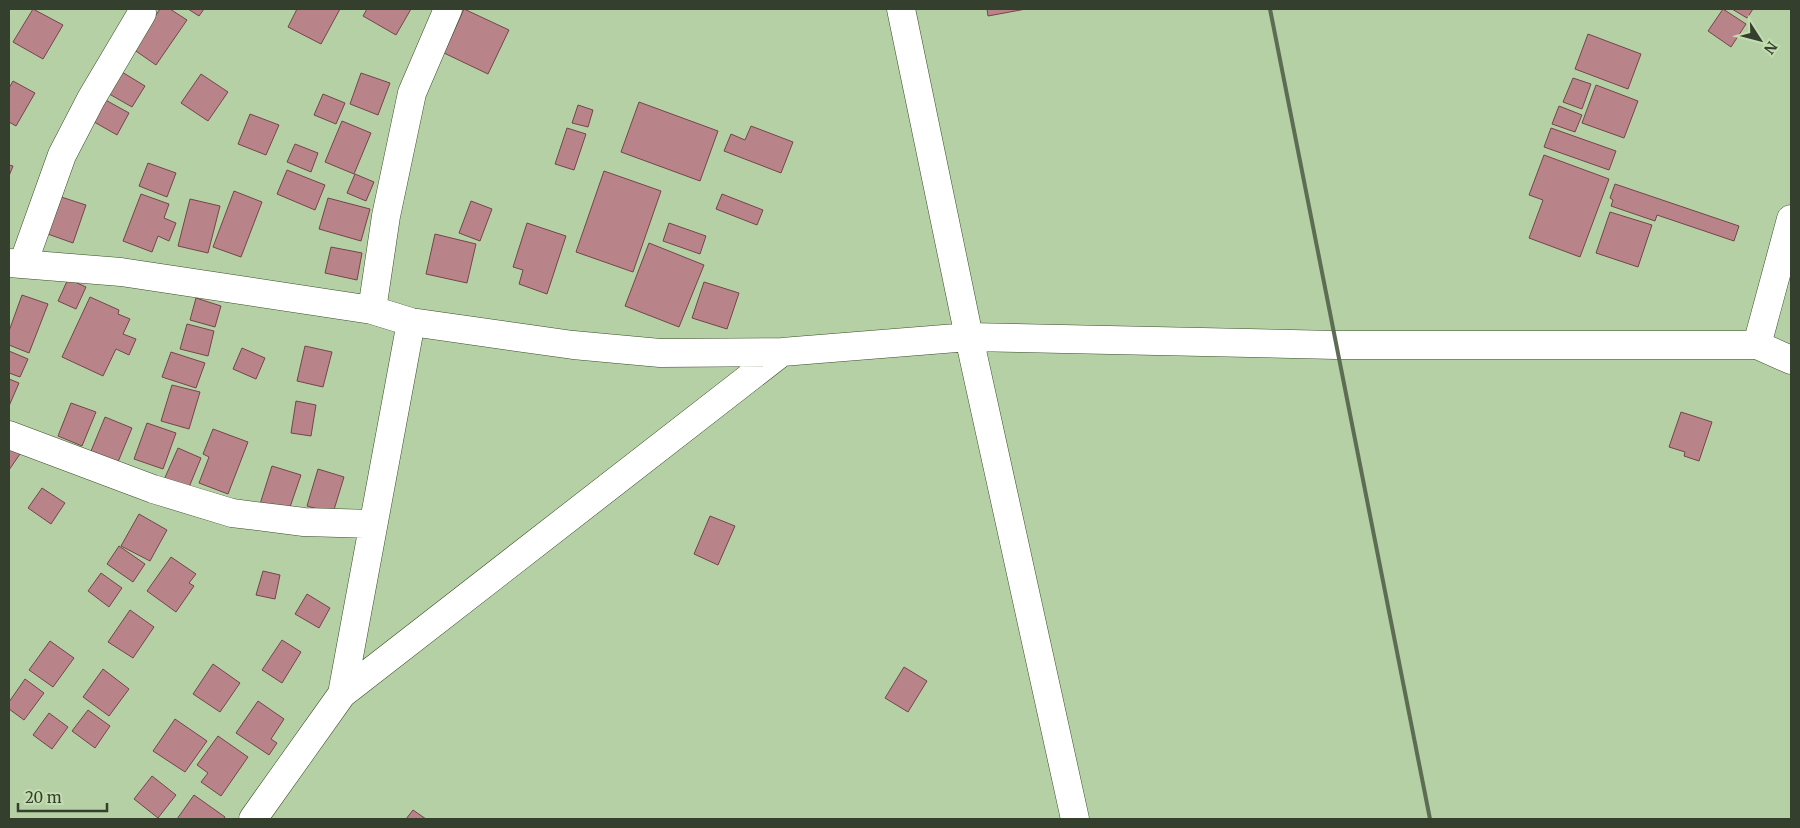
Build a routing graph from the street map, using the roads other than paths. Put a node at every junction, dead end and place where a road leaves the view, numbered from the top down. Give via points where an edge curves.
1 (448, 9) edge
2 (901, 9) edge
3 (142, 13) dead end
4 (1791, 218) edge
5 (16, 264) edge
6 (372, 310) junction
7 (410, 322) junction
8 (969, 338) junction
9 (1757, 345) junction
10 (782, 352) junction
11 (1791, 360) edge
12 (9, 435) edge
13 (373, 524) junction
14 (342, 694) junction
15 (253, 819) edge
16 (1075, 819) edge

1 - 6 street via 412,93 386,216
2 - 8 street
3 - 5 street via 62,155
4 - 9 street
5 - 6 street via 121,272
6 - 7 street
7 - 10 street via 573,345 650,352
7 - 13 street
8 - 9 street via 1336,345
8 - 10 street
8 - 16 street
9 - 11 street
10 - 14 street
12 - 13 street via 153,489 232,513 304,522
13 - 14 street
14 - 15 street

